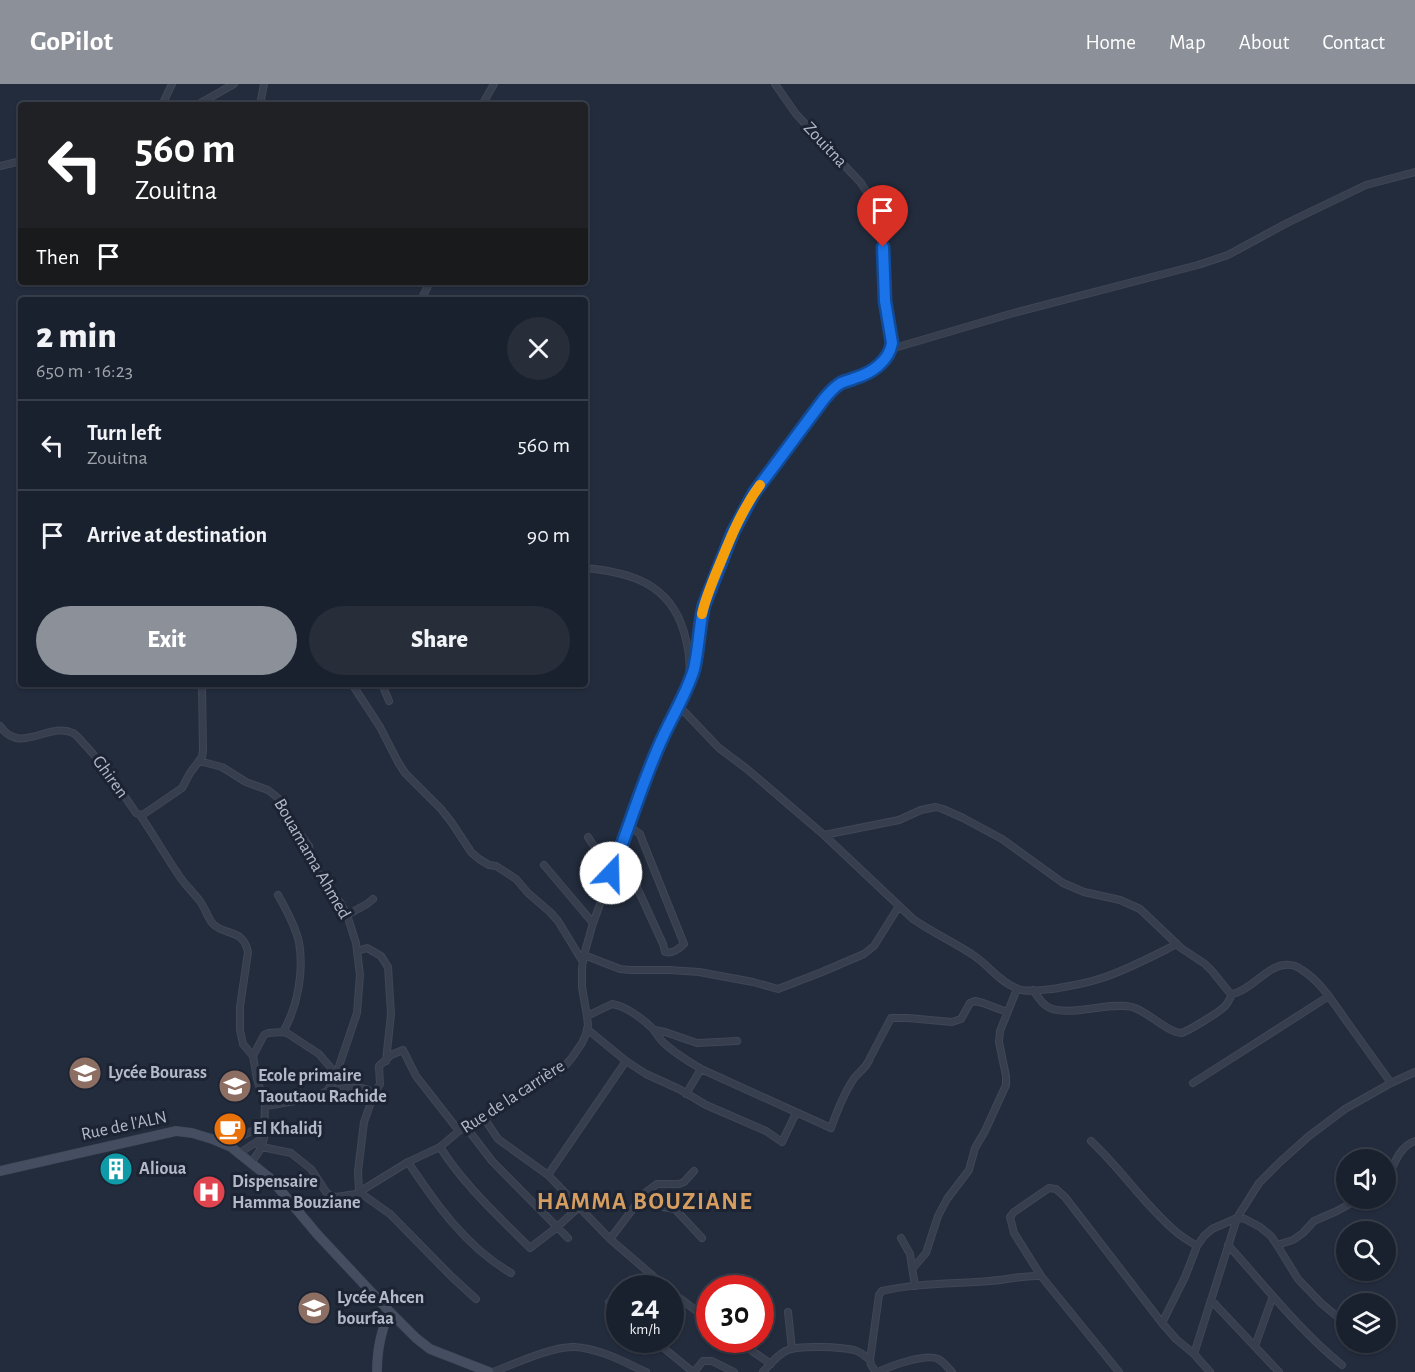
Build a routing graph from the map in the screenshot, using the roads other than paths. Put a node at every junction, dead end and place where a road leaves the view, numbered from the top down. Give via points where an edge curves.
1 (172, 84) edge
2 (264, 84) edge
3 (494, 84) edge
4 (775, 84) edge
5 (230, 85) edge
6 (163, 102) edge
7 (202, 102) edge
8 (261, 102) edge
9 (484, 102) edge
10 (18, 162) edge
11 (0, 166) edge
12 (1415, 172) edge
13 (891, 349) junction
14 (588, 568) edge
15 (688, 683) junction
16 (202, 687) edge
17 (354, 687) edge
18 (383, 687) edge
19 (388, 701) dead end
20 (678, 705) junction
21 (0, 726) edge
22 (199, 761) junction
23 (140, 815) junction
24 (629, 826) junction
25 (824, 835) junction
26 (588, 837) dead end
27 (619, 853) junction
28 (544, 865) dead end
29 (611, 873) junction
30 (278, 895) dead end
31 (373, 899) dead end
32 (899, 906) junction
33 (347, 915) junction
34 (593, 923) junction
35 (1177, 944) junction
36 (357, 951) junction
37 (584, 955) junction
38 (583, 962) junction
39 (1017, 988) junction
40 (1033, 990) junction
41 (1232, 994) junction
42 (1329, 996) junction
43 (1007, 1012) junction
44 (587, 1016) junction
45 (587, 1029) junction
46 (654, 1030) junction
47 (283, 1032) junction
48 (736, 1041) dead end
49 (253, 1056) junction
50 (626, 1061) junction
51 (386, 1062) junction
52 (701, 1069) junction
53 (1415, 1072) edge
54 (337, 1075) junction
55 (1193, 1083) dead end
56 (1391, 1083) junction
57 (327, 1091) junction
58 (374, 1094) junction
59 (686, 1094) junction
60 (266, 1106) junction
61 (796, 1113) junction
62 (484, 1118) junction
63 (264, 1125) junction
64 (466, 1127) junction
65 (459, 1131) junction
66 (1091, 1141) dead end
67 (1415, 1141) edge
68 (222, 1143) junction
69 (259, 1145) junction
70 (440, 1147) junction
71 (238, 1154) junction
72 (1396, 1161) edge
73 (408, 1162) junction
74 (251, 1163) junction
75 (0, 1171) edge
76 (694, 1171) dead end
77 (548, 1176) junction
78 (359, 1192) junction
79 (645, 1193) junction
80 (579, 1207) junction
81 (1341, 1209) edge
82 (1237, 1218) junction
83 (556, 1228) junction
84 (567, 1238) dead end
85 (702, 1238) dead end
86 (901, 1238) dead end
87 (610, 1239) junction
88 (1228, 1245) junction
89 (1277, 1245) junction
90 (1197, 1246) junction
91 (913, 1268) junction
92 (511, 1273) dead end
93 (650, 1274) edge
94 (1041, 1276) junction
95 (915, 1286) junction
96 (1274, 1296) junction
97 (476, 1299) dead end
98 (1211, 1300) junction
99 (684, 1301) edge
100 (696, 1310) edge
101 (388, 1311) junction
102 (788, 1312) dead end
103 (1336, 1316) edge
104 (1162, 1323) junction
105 (1255, 1346) junction
106 (792, 1349) junction
107 (670, 1353) edge
108 (755, 1353) edge
109 (1194, 1354) junction
110 (870, 1360) junction
111 (771, 1364) junction
112 (1342, 1365) dead end
113 (377, 1372) edge
114 (491, 1372) edge
115 (646, 1372) edge
116 (694, 1372) edge
117 (734, 1372) edge
118 (763, 1372) edge
119 (877, 1372) edge
120 (952, 1372) edge
121 (1119, 1372) edge
122 (1210, 1372) edge
123 (1280, 1372) edge

1 - 6 street
2 - 8 street
3 - 9 street
4 - 13 street, Zouitna via 796,114 861,183 876,210 881,227
5 - 7 street
10 - 11 street
12 - 13 street via 1366,185 1228,255
13 - 15 street, Rue de la carrière via 867,374 833,389 754,493 731,536 704,605
14 - 15 street via 632,577 662,593 670,602 687,640
15 - 20 street, Rue de la carrière
16 - 22 street, Ghiren via 203,752
17 - 38 street via 405,772 441,809 471,852 516,879 550,912
18 - 19 street
20 - 24 street, Rue de la carrière via 645,778
20 - 25 street via 719,748
21 - 23 street, Ghiren via 10,737 22,739 55,731 72,733 96,757
22 - 23 street, Ghiren via 182,788
22 - 33 street, Bouamama Ahmed via 222,766 278,798 309,846 312,864
23 - 49 street via 212,923 234,933 246,945 240,1030 243,1044
24 - 27 street, Rue de la carrière
24 - 27 street via 640,834 684,944 680,948 665,952
25 - 32 street
25 - 35 street via 899,820 921,810 943,809 1002,839 1063,883 1140,909
26 - 29 street
27 - 29 street, Rue de la carrière
28 - 34 street
29 - 34 street, Rue de la carrière
30 - 47 street via 294,928 300,956 297,996
31 - 33 street
32 - 37 street via 874,946 864,954 778,989 699,972 620,969
32 - 39 street via 928,930 978,958 1000,979
33 - 36 street, Bouamama Ahmed
34 - 37 street, Rue de la carrière
35 - 40 street via 1103,978
35 - 41 street via 1205,964
36 - 51 street via 371,949 388,966 391,1014
36 - 54 street, Bouamama Ahmed via 357,1013
37 - 38 street, Rue de la carrière
38 - 44 street, Rue de la carrière
39 - 40 street
39 - 43 street
40 - 41 street via 1049,1008 1058,1011 1133,1007 1181,1033 1226,1006
41 - 42 street via 1274,969 1293,965
42 - 55 street
42 - 56 street
43 - 61 street via 975,1001 961,1019 952,1022 891,1018 868,1065 857,1074 841,1101 831,1128
43 - 91 street via 999,1042 1006,1085 975,1148 969,1170 946,1199 926,1253
44 - 45 street, Rue de la carrière
44 - 46 street via 617,1004
45 - 50 street
45 - 62 street, Rue de la carrière via 582,1043 561,1070
46 - 48 street via 697,1043
46 - 52 street via 662,1042
47 - 49 street via 264,1035
47 - 54 street via 319,1054
49 - 60 street
50 - 59 street
50 - 77 street
51 - 58 street via 379,1066 380,1084
51 - 65 street via 403,1050 416,1076
52 - 59 street
52 - 61 street
53 - 56 street
54 - 57 street, Bouamama Ahmed
56 - 82 street via 1309,1136 1259,1183
57 - 58 street via 353,1088
57 - 60 street
58 - 78 street via 364,1122
59 - 61 street via 782,1142
60 - 63 street
62 - 64 street, Rue de la carrière
62 - 77 street via 498,1139
63 - 68 street
63 - 69 street via 264,1138
64 - 65 street, Rue de la carrière
64 - 83 street via 492,1161
65 - 70 street, Rue de la carrière
66 - 90 street via 1175,1232
67 - 72 street via 1407,1144
68 - 71 main road, Rue de l'ALN
68 - 75 main road, Rue de l'ALN via 176,1131
69 - 71 street
69 - 74 street
69 - 78 street, Rue de la carrière via 291,1153 311,1169 331,1196
70 - 73 street, Rue de la carrière
70 - 83 street via 495,1215 530,1248
71 - 74 main road, Rue de l'ALN
73 - 78 street, Rue de la carrière
73 - 92 street via 471,1244
74 - 101 main road, Rue de l'ALN via 271,1179
76 - 79 street via 684,1182 657,1184
77 - 80 street
78 - 97 street via 390,1214
79 - 85 street via 656,1206 675,1209
79 - 87 street
80 - 83 street
80 - 87 street
81 - 89 street via 1314,1221 1293,1240
82 - 88 street
82 - 89 street via 1260,1227
82 - 90 street via 1212,1229
83 - 84 street
86 - 91 street
87 - 93 street
88 - 96 street
88 - 98 street
89 - 103 street via 1298,1279
90 - 104 street
91 - 95 street
94 - 95 street
94 - 104 street via 1014,1233 1010,1217 1049,1188 1065,1197
94 - 121 street
95 - 110 street via 882,1292 879,1296
96 - 105 street
96 - 112 street via 1309,1336
98 - 105 street
98 - 109 street
99 - 100 street
101 - 113 main road via 377,1352
101 - 114 main road, Rue de l'ALN via 430,1349
102 - 106 street
104 - 109 street
105 - 123 street
106 - 110 street via 854,1350
106 - 111 street
107 - 116 street
108 - 111 street
109 - 122 street
110 - 119 street
111 - 118 street
114 - 115 street via 556,1349 573,1347 606,1355
116 - 117 street via 703,1361 712,1360
119 - 120 street via 913,1360 937,1358

